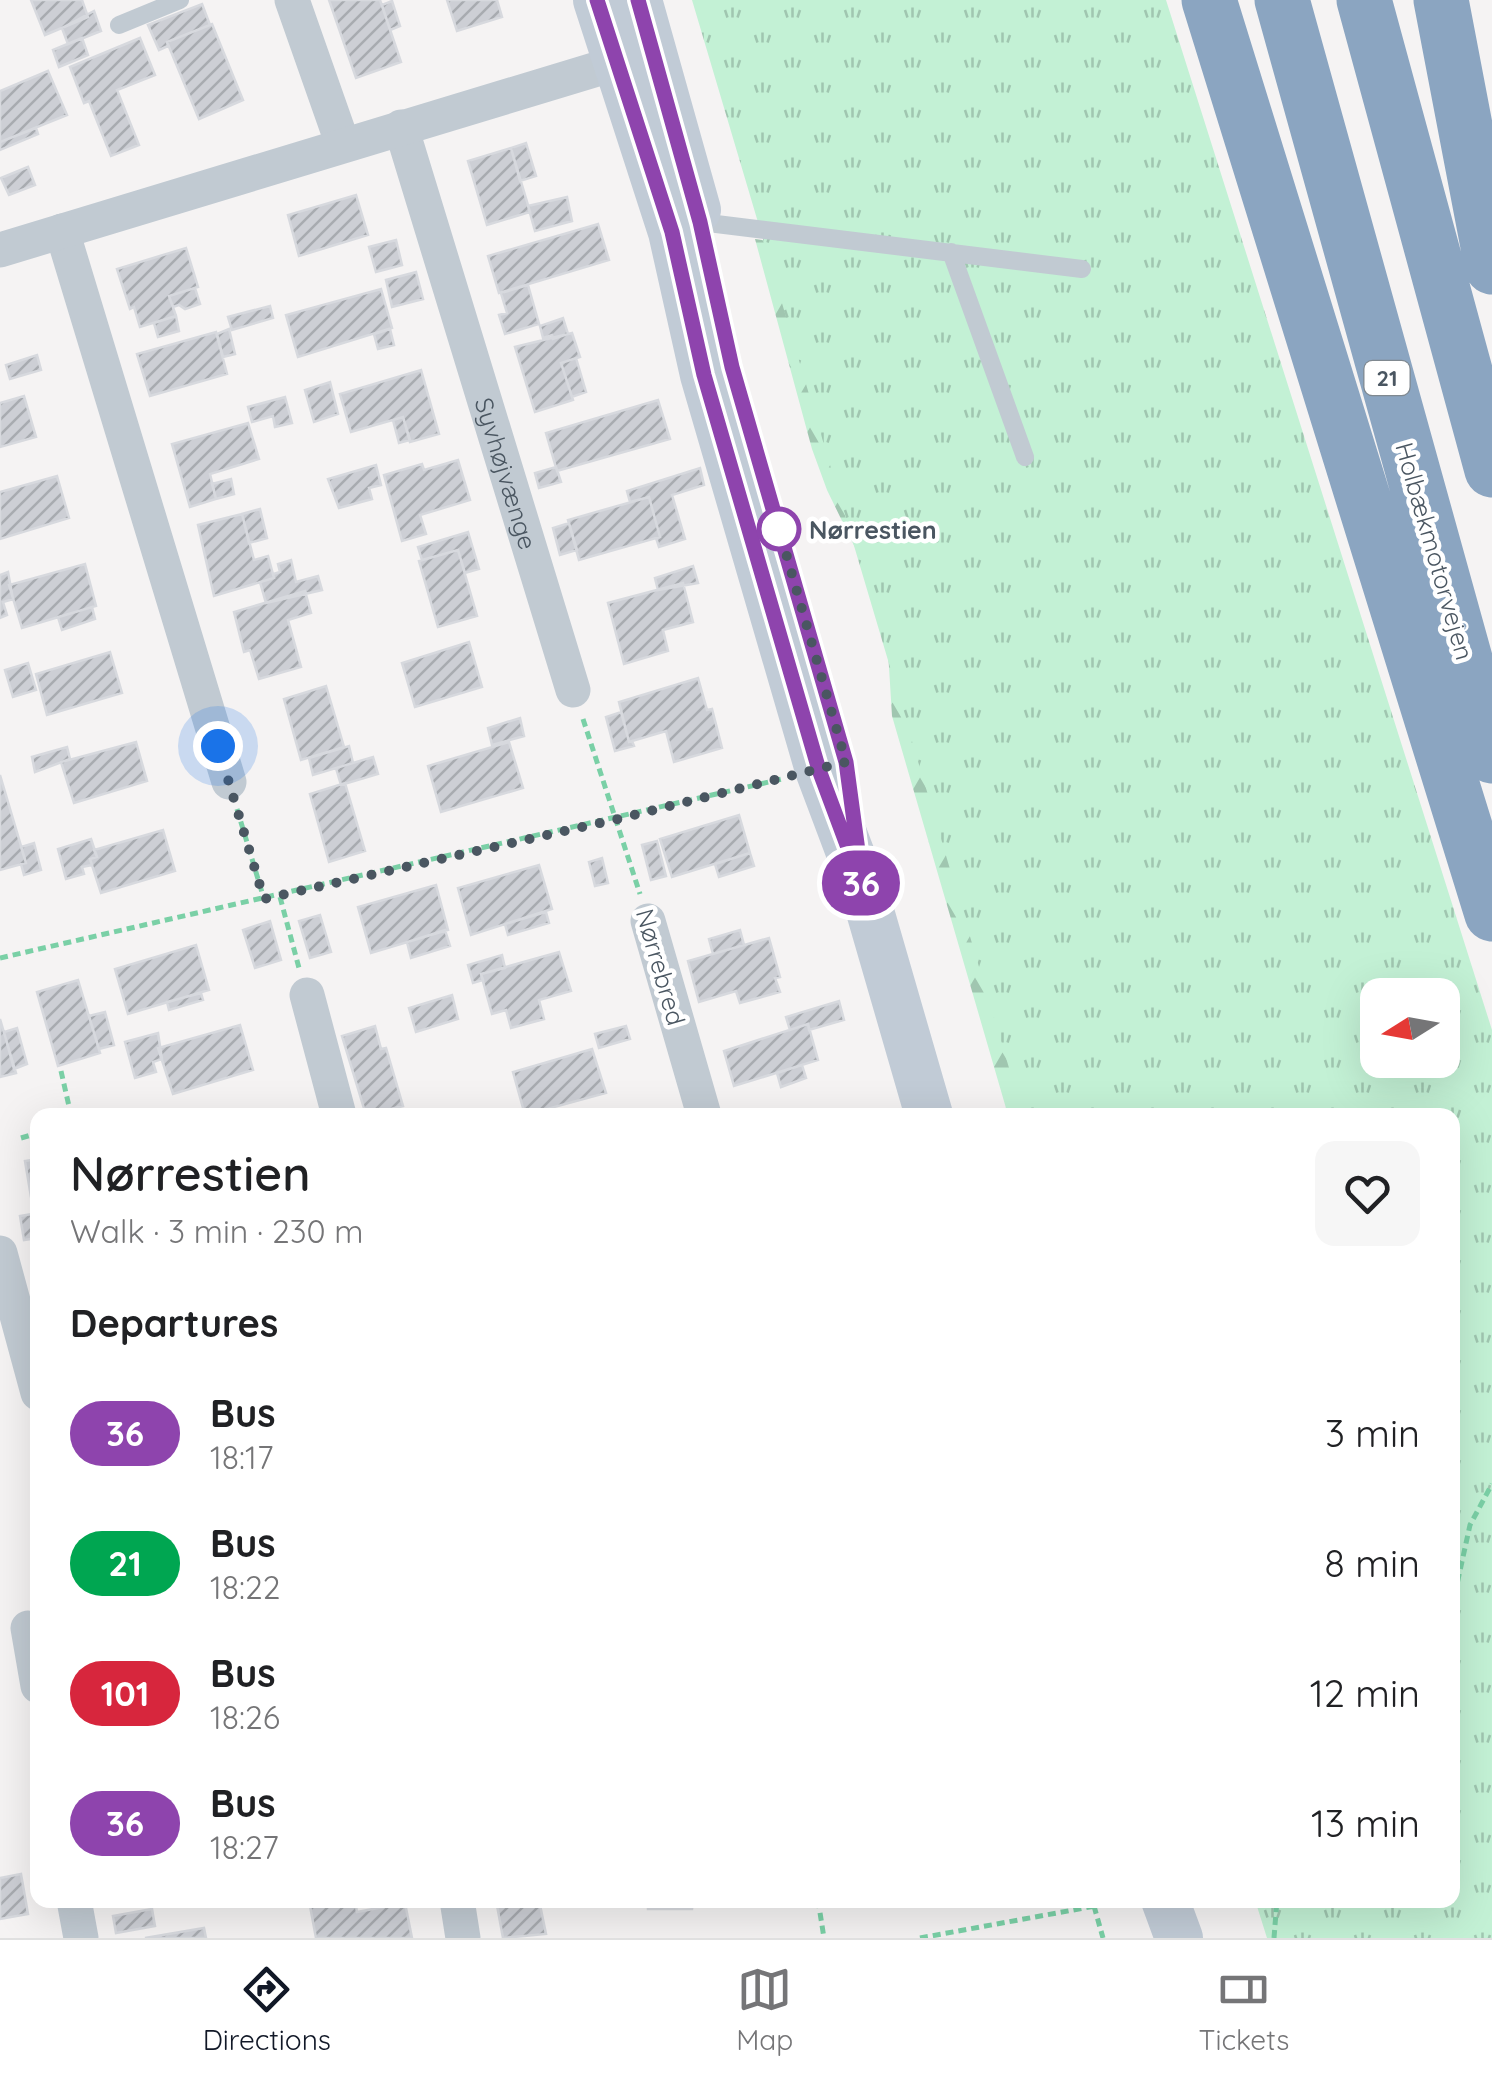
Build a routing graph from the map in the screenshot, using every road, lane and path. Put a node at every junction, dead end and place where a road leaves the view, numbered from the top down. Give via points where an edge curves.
1 (180, 0) edge
2 (292, 0) edge
3 (597, 0) edge
4 (638, 0) edge
5 (1209, 0) edge
6 (1282, 0) edge
7 (1364, 0) edge
8 (1441, 0) edge
9 (119, 25) dead end
10 (634, 57) junction
11 (401, 127) junction
12 (343, 146) junction
13 (700, 222) junction
14 (62, 230) junction
15 (0, 250) edge
16 (951, 252) junction
17 (1492, 267) edge
18 (1082, 269) dead end
19 (1025, 457) dead end
20 (1492, 470) edge
21 (573, 690) joint
22 (1492, 756) edge
23 (819, 770) junction
24 (229, 782) joint
25 (618, 819) junction
26 (863, 888) junction
27 (280, 896) junction
28 (264, 899) junction
29 (1492, 914) edge
30 (648, 921) joint
31 (0, 958) edge
32 (307, 995) joint
33 (61, 1071) dead end
34 (70, 1108) edge
35 (337, 1108) edge
36 (702, 1108) edge
37 (927, 1108) edge
38 (30, 1136) edge
39 (21, 1138) dead end
40 (0, 1252) edge
41 (30, 1363) edge
42 (1492, 1484) edge
43 (1460, 1571) edge
44 (22, 1629) edge
45 (30, 1658) edge
46 (75, 1908) edge
47 (457, 1908) edge
48 (819, 1908) edge
49 (1083, 1908) edge
50 (1094, 1908) edge
51 (1169, 1908) edge
52 (1276, 1908) edge
53 (81, 1938) edge
54 (463, 1938) edge
55 (824, 1938) edge
56 (924, 1938) edge
57 (1102, 1938) edge
58 (1179, 1938) edge
59 (1274, 1938) edge

1 - 9 lane
2 - 12 street
3 - 10 street
4 - 10 street
5 - 29 highway
6 - 22 highway, Holbækmotorvejen / 21
7 - 20 highway
8 - 17 highway
10 - 11 street
10 - 13 street
10 - 23 street via 704,375
11 - 12 street
11 - 21 street, Syvhøjvænge
12 - 14 street
13 - 16 lane
13 - 26 street via 732,367 846,762
14 - 15 street
14 - 24 street
16 - 18 lane
16 - 19 lane
21 - 25 path
23 - 25 path
23 - 26 street
24 - 28 path
25 - 27 path
25 - 30 path, Nørrebred
26 - 37 street
27 - 28 path
27 - 32 path
28 - 31 path
30 - 36 street, Nørrebred
32 - 35 street
33 - 34 path
38 - 39 path
40 - 41 street
42 - 43 path via 1470,1525
44 - 45 street
46 - 53 street
47 - 54 street
48 - 55 path
49 - 56 path
50 - 57 path
51 - 58 street
52 - 59 path

